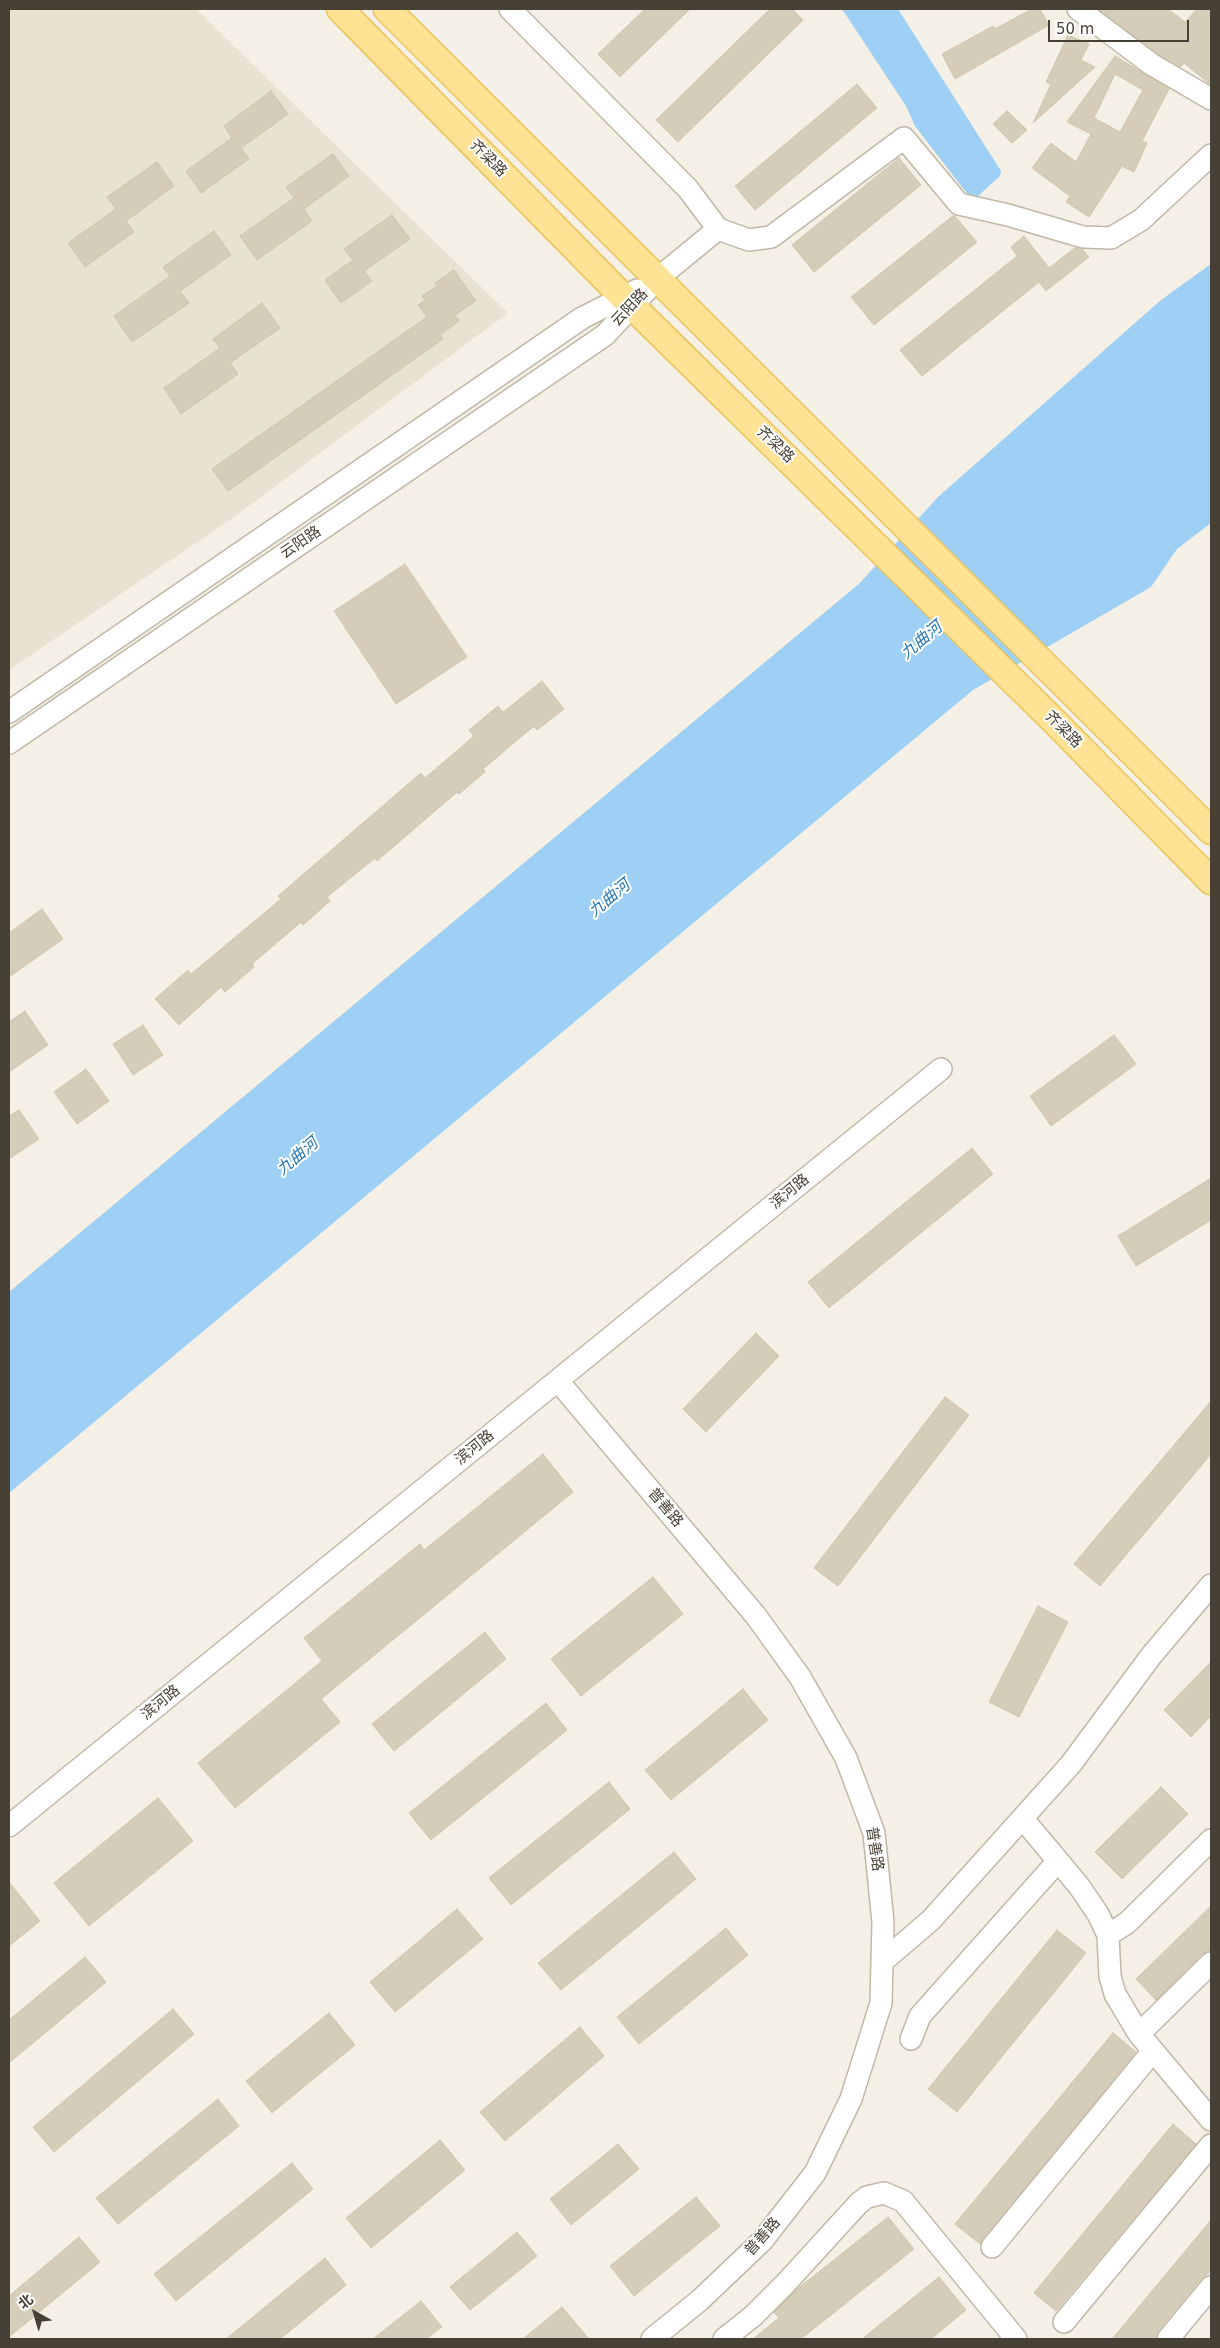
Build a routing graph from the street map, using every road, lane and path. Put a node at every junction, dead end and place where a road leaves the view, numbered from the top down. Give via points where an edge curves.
1 (340, 9) edge
2 (387, 9) edge
3 (510, 9) edge
4 (1078, 9) edge
5 (1211, 99) edge
6 (1211, 154) edge
7 (718, 229) junction
8 (657, 279) junction
9 (628, 301) junction
10 (9, 712) edge
11 (9, 743) edge
12 (1211, 832) edge
13 (1211, 880) edge
14 (941, 1069) dead end
15 (558, 1381) junction
16 (1211, 1585) edge
17 (1023, 1819) junction
18 (9, 1826) edge
19 (1211, 1840) edge
20 (1058, 1861) junction
21 (1108, 1935) junction
22 (882, 1962) junction
23 (1211, 1963) edge
24 (1138, 2034) junction
25 (911, 2038) dead end
26 (1153, 2051) junction
27 (1210, 2118) edge
28 (1211, 2145) edge
29 (992, 2247) dead end
30 (1211, 2287) edge
31 (1064, 2322) dead end
32 (652, 2339) edge
33 (724, 2339) edge
34 (1016, 2339) edge
35 (1168, 2339) edge

1 - 9 main road, 齐梁路
2 - 8 main road
3 - 7 street via 688,189
4 - 5 street via 1151,64
6 - 7 street via 1141,220 1111,238 1082,237 959,204 904,138 771,237 749,240
7 - 8 street, 云阳路
8 - 9 street, 云阳路
8 - 12 main road
9 - 10 street, 云阳路 via 582,318
9 - 11 street, 云阳路 via 605,334
9 - 13 main road, 齐梁路
14 - 15 street, 滨河路
15 - 18 street, 滨河路
15 - 22 street, 普善路 via 756,1616 800,1677 846,1758 874,1833 883,1922
16 - 17 street via 1151,1656 1071,1764
17 - 20 street
17 - 22 street via 931,1920
19 - 21 street via 1127,1923
20 - 21 street via 1098,1914
20 - 25 street via 920,2016
21 - 24 street via 1110,1976 1115,1994
22 - 32 street, 普善路 via 881,2003 851,2099 814,2173 762,2241 700,2300
23 - 24 street
24 - 26 street
26 - 27 street
26 - 29 street
28 - 31 street
30 - 35 street
33 - 34 street via 786,2283 859,2204 867,2197 884,2193 903,2200

